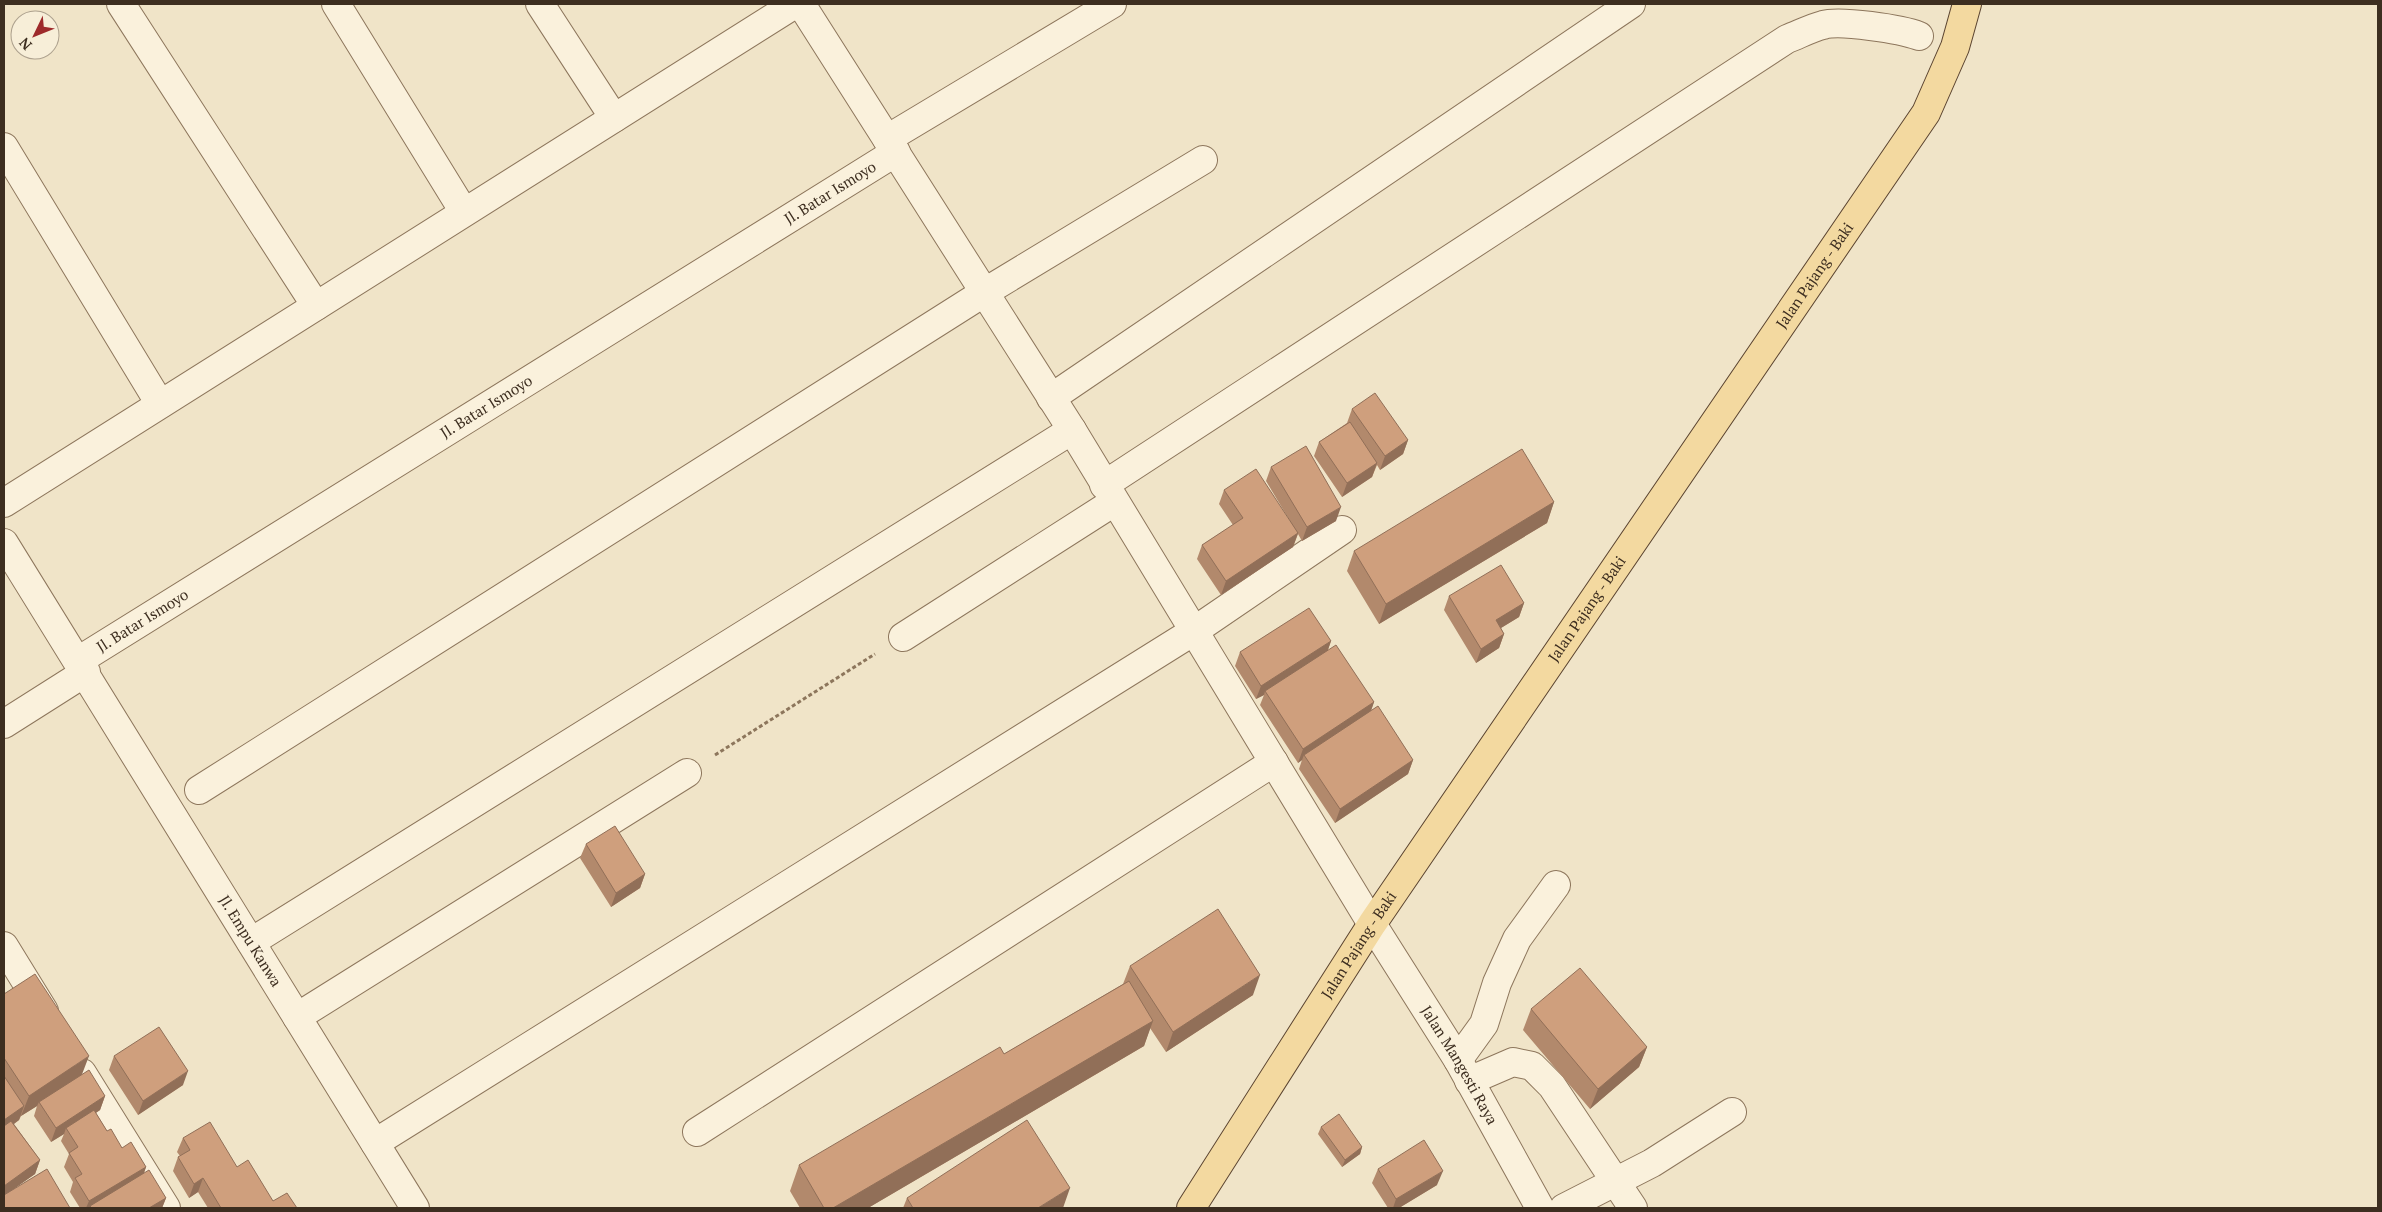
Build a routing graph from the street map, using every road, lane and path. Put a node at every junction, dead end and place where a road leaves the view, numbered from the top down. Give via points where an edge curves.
1 (121, 4) edge
2 (336, 4) edge
3 (540, 4) edge
4 (795, 4) edge
5 (801, 4) edge
6 (1112, 4) edge
7 (1631, 4) edge
8 (1968, 4) edge
9 (1919, 36) dead end
10 (614, 118) junction
11 (892, 145) junction
12 (4, 147) edge
13 (1203, 160) dead end
14 (464, 212) junction
15 (985, 292) junction
16 (316, 306) junction
17 (1051, 398) junction
18 (160, 404) junction
19 (1072, 430) junction
20 (1109, 493) junction
21 (4, 503) edge
22 (1342, 530) dead end
23 (4, 542) edge
24 (1194, 632) junction
25 (903, 636) joint
26 (82, 666) junction
27 (4, 724) edge
28 (1274, 762) junction
29 (687, 773) joint
30 (199, 790) dead end
31 (1556, 885) dead end
32 (1372, 924) junction
33 (251, 942) junction
34 (4, 946) edge
35 (298, 1017) junction
36 (1463, 1070) junction
37 (1732, 1112) dead end
38 (697, 1132) dead end
39 (375, 1143) junction
40 (1617, 1181) junction
41 (166, 1208) edge
42 (415, 1208) edge
43 (1191, 1208) edge
44 (1540, 1208) edge
45 (1564, 1208) edge
46 (1634, 1208) edge

1 - 16 street
2 - 14 street
3 - 10 street
4 - 10 street
5 - 11 street, Jalan Mangesti Raya
6 - 11 street, Jl. Batar Ismoyo
7 - 17 street
8 - 32 main road, Jalan Pajang - Baki via 1926,113
9 - 20 street via 1870,26 1824,24 1787,39
10 - 14 street
11 - 15 street, Jalan Mangesti Raya
11 - 26 street, Jl. Batar Ismoyo
12 - 18 street
13 - 15 street
14 - 16 street
15 - 17 street, Jalan Mangesti Raya
15 - 30 street
16 - 18 street
17 - 19 street, Jalan Mangesti Raya
18 - 21 street
19 - 20 street, Jalan Mangesti Raya
19 - 33 street
20 - 24 street, Jalan Mangesti Raya
20 - 25 street
22 - 24 street
23 - 26 street, Jl. Empu Kanwa
24 - 28 street, Jalan Mangesti Raya
24 - 39 street
25 - 29 path
26 - 27 street, Jl. Batar Ismoyo
26 - 33 street, Jl. Empu Kanwa
28 - 32 street, Jalan Mangesti Raya
28 - 38 street
29 - 35 street
31 - 36 street via 1517,939
32 - 36 street, Jalan Mangesti Raya
32 - 43 main road, Jalan Pajang - Baki
33 - 35 street, Jl. Empu Kanwa
34 - 41 street
35 - 39 street, Jl. Empu Kanwa
36 - 40 street via 1513,1062 1532,1066 1552,1086
36 - 44 street, Jalan Mangesti Raya
37 - 40 street via 1652,1163
39 - 42 street, Jl. Empu Kanwa
40 - 45 street
40 - 46 street

